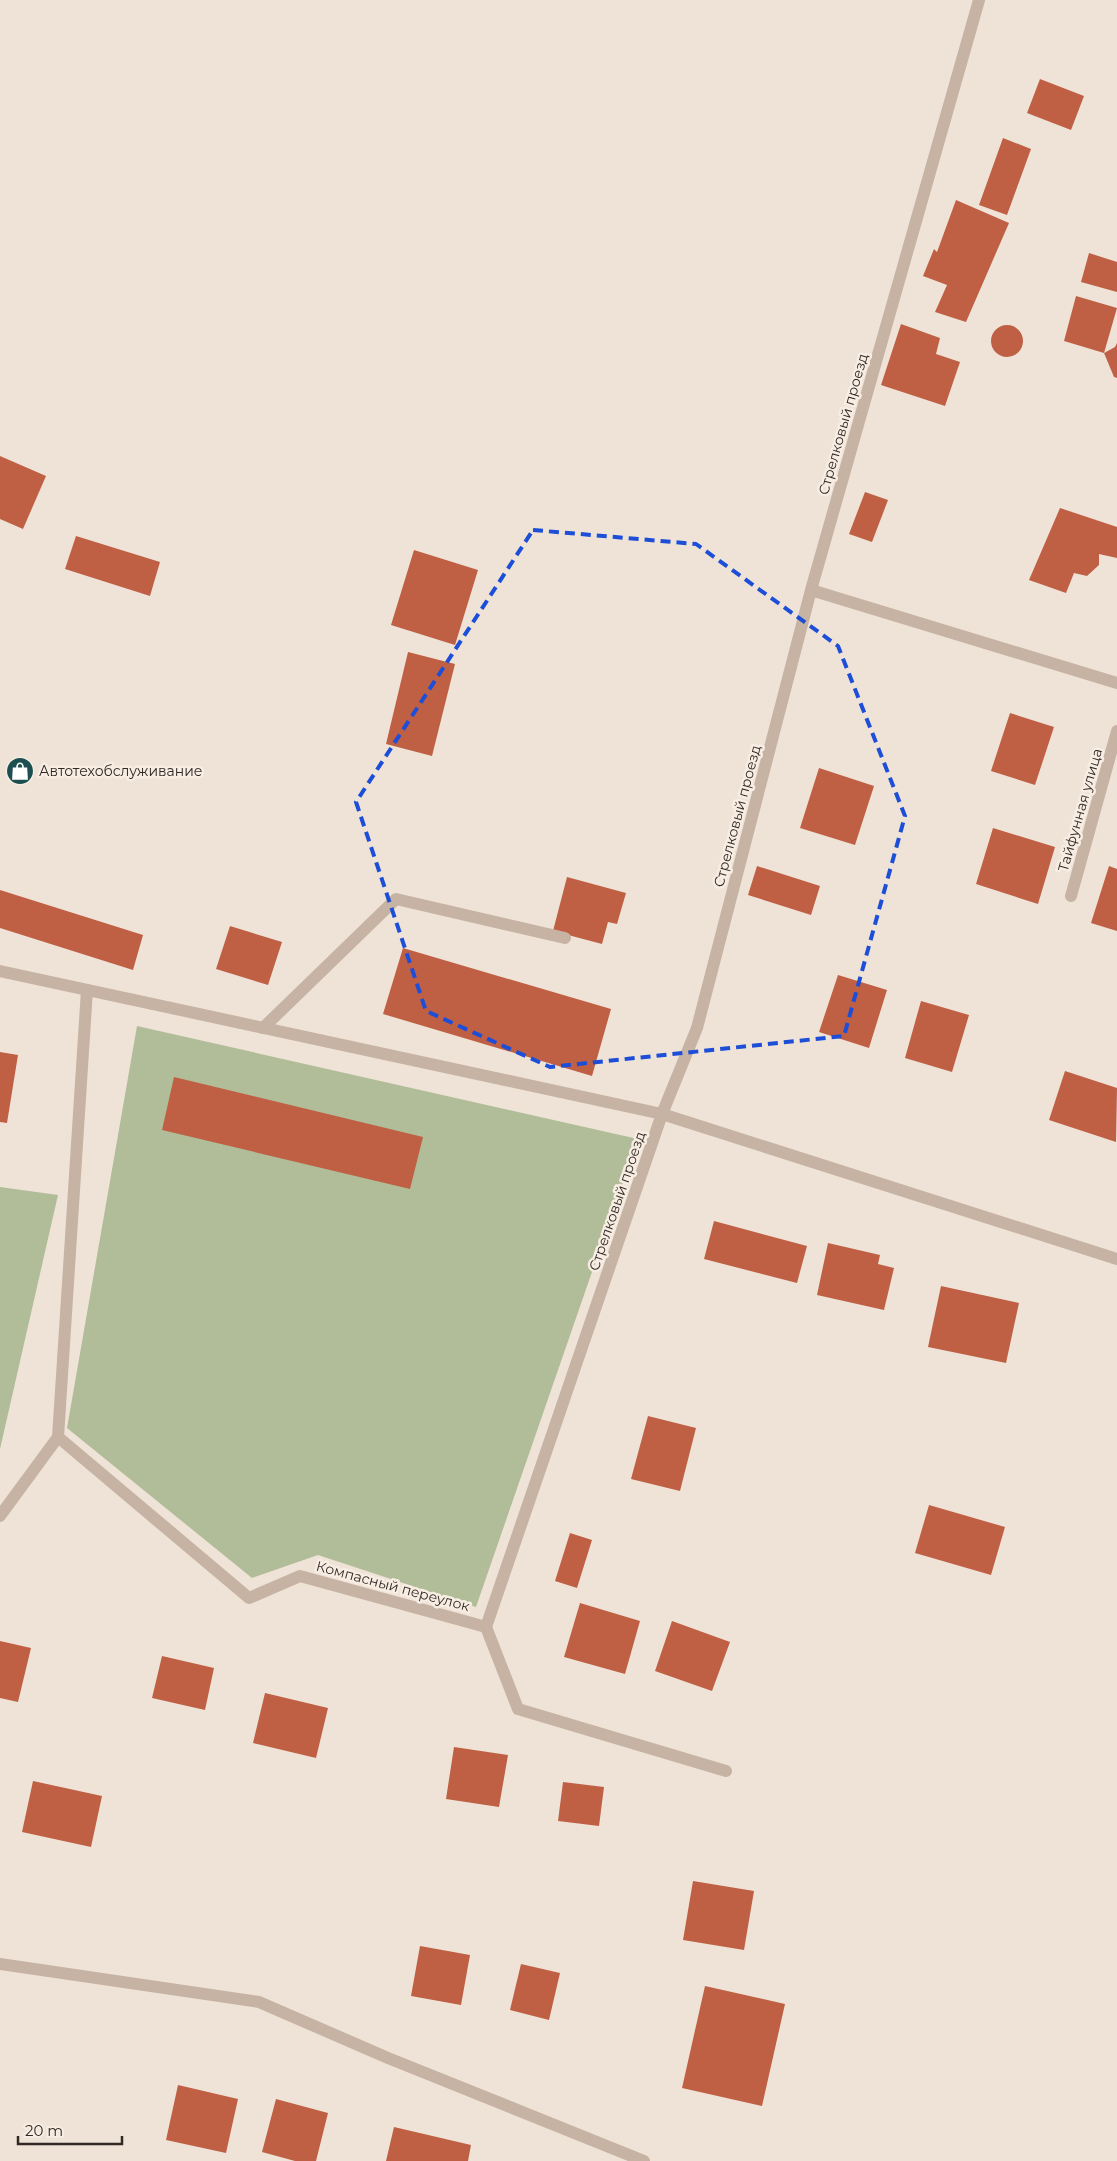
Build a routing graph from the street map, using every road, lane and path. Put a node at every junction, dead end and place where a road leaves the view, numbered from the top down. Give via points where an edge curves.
1 (979, 0) edge
2 (811, 590) junction
3 (1117, 683) edge
4 (1117, 731) edge
5 (1071, 896) dead end
6 (565, 938) dead end
7 (0, 972) edge
8 (87, 990) junction
9 (264, 1028) junction
10 (662, 1114) junction
11 (1117, 1258) edge
12 (58, 1437) junction
13 (0, 1516) edge
14 (486, 1627) junction
15 (726, 1771) dead end
16 (0, 1964) edge
17 (644, 2161) edge

1 - 2 street, Стрелковый проезд
2 - 3 street
2 - 10 street, Стрелковый проезд via 697,1028
4 - 5 street, Тайфунная улица
6 - 9 street via 396,899
7 - 8 street
8 - 9 street
8 - 12 street
9 - 10 street
10 - 11 street
10 - 14 street, Стрелковый проезд
12 - 13 street
12 - 14 street, Компасный переулок via 249,1598 300,1576
14 - 15 street via 518,1709
16 - 17 street via 259,2002 388,2058

